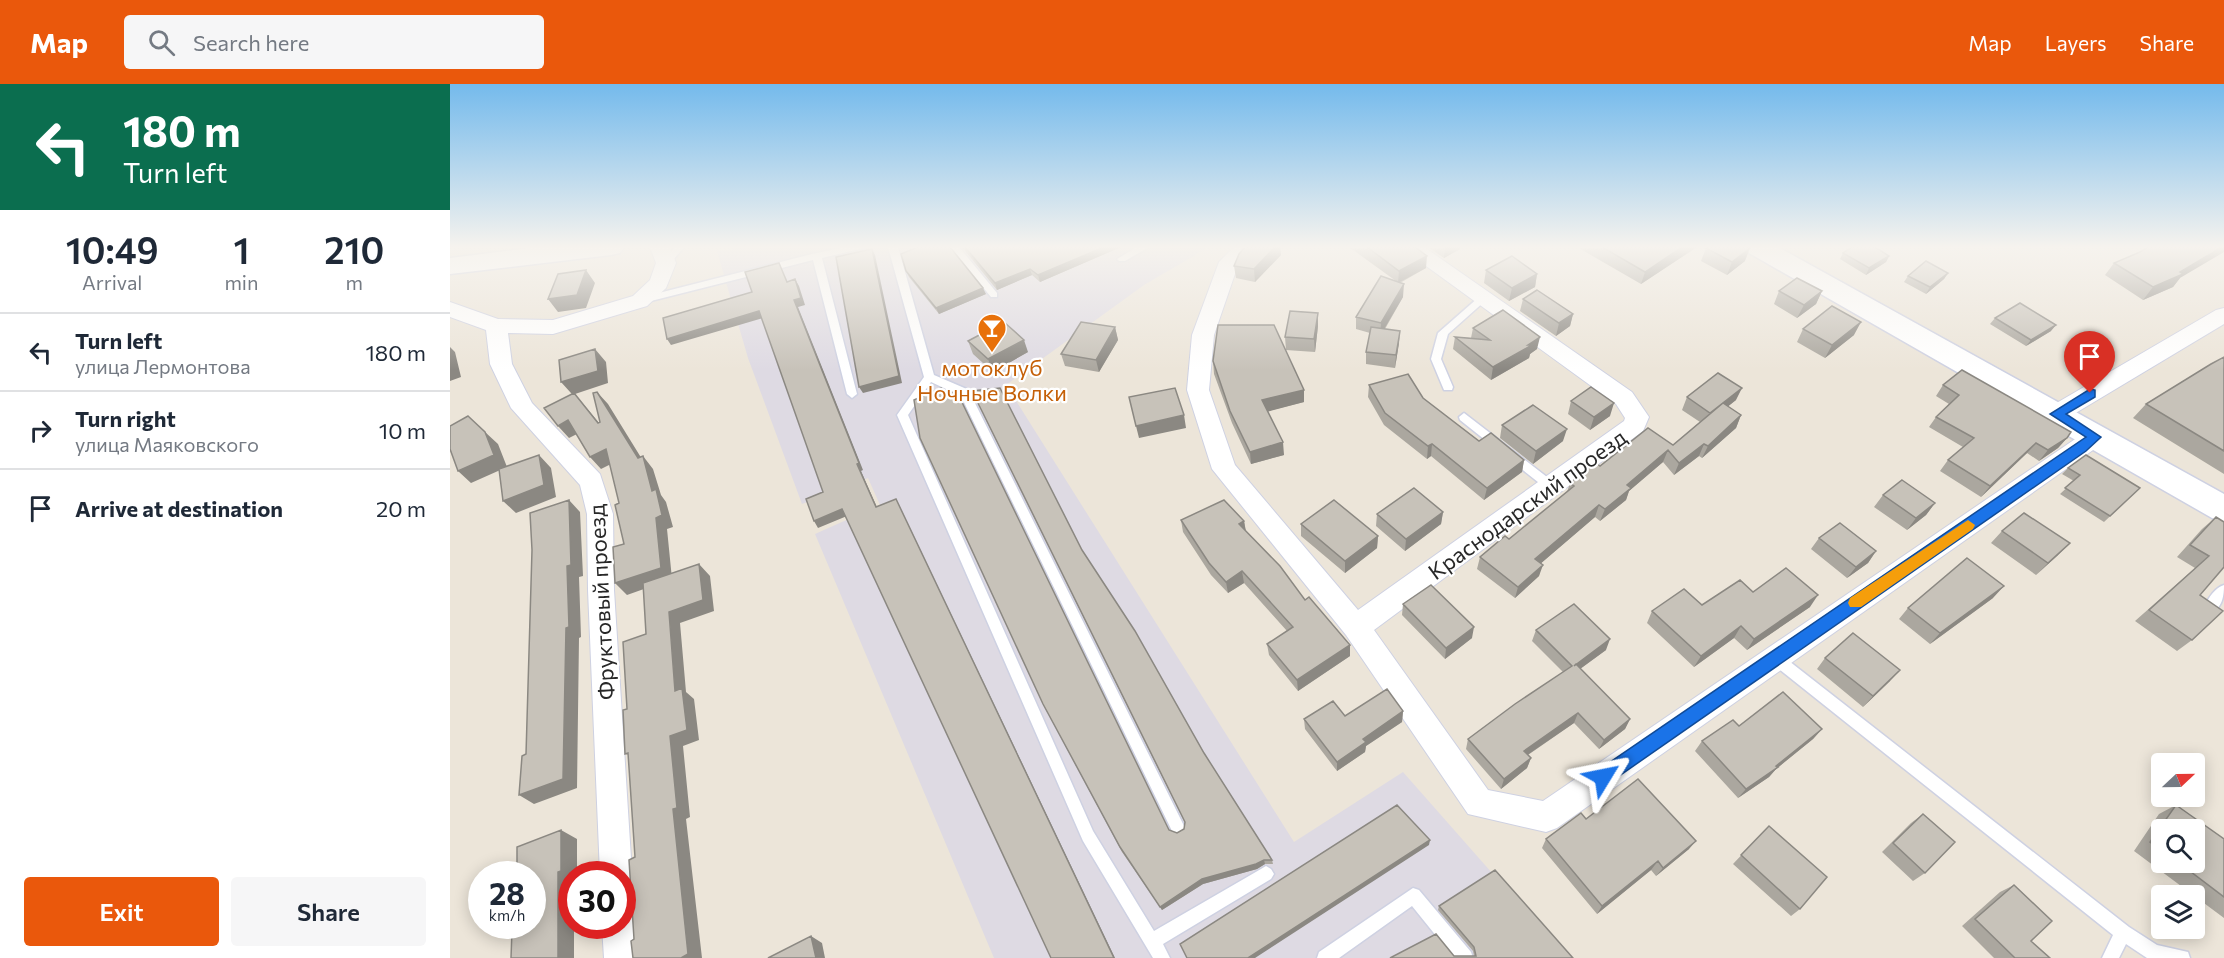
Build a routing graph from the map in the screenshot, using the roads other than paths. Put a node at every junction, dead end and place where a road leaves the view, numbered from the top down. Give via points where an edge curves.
1 (654, 288) edge
2 (692, 288) edge
3 (825, 288) edge
4 (904, 288) edge
5 (988, 288) edge
6 (1220, 288) edge
7 (1466, 288) edge
8 (1829, 288) edge
9 (994, 295) dead end
10 (1482, 299) junction
11 (640, 301) junction
12 (450, 309) edge
13 (2224, 315) edge
14 (496, 326) junction
15 (929, 377) junction
16 (1448, 387) dead end
17 (852, 394) dead end
18 (2056, 414) junction
19 (1464, 417) dead end
20 (2095, 437) junction
21 (1552, 487) junction
22 (2224, 510) edge
23 (2224, 590) edge
24 (2211, 606) edge
25 (1356, 627) junction
26 (1775, 658) junction
27 (1178, 828) dead end
28 (615, 861) edge
29 (1266, 874) dead end
30 (2123, 933) junction
31 (620, 939) edge
32 (1152, 941) junction
33 (2157, 956) edge
34 (621, 958) edge
35 (1162, 958) edge
36 (1325, 958) edge
37 (1465, 958) edge
38 (2110, 958) edge
39 (2182, 958) edge

1 - 11 street
2 - 11 lane
3 - 17 lane
4 - 15 lane
5 - 9 lane
6 - 25 street via 1203,335 1198,390 1224,469
7 - 10 street, Краснодарский проезд
8 - 18 main road
10 - 16 lane via 1443,333 1436,359
10 - 21 street, Краснодарский проезд via 1624,398 1637,417 1635,425
11 - 14 street via 553,327
12 - 14 street
13 - 18 street
14 - 28 street, Фруктовый проезд via 501,364 523,408 591,481 600,514
15 - 27 lane via 965,393
15 - 32 lane via 902,415 1088,836
18 - 20 main road
19 - 21 lane
20 - 22 main road
20 - 26 street
21 - 25 street, Краснодарский проезд
23 - 24 lane
25 - 26 street via 1479,803 1546,817
26 - 30 lane
29 - 32 lane
30 - 33 lane
30 - 38 lane
31 - 34 street
32 - 35 lane
33 - 39 lane
36 - 37 lane via 1413,896

